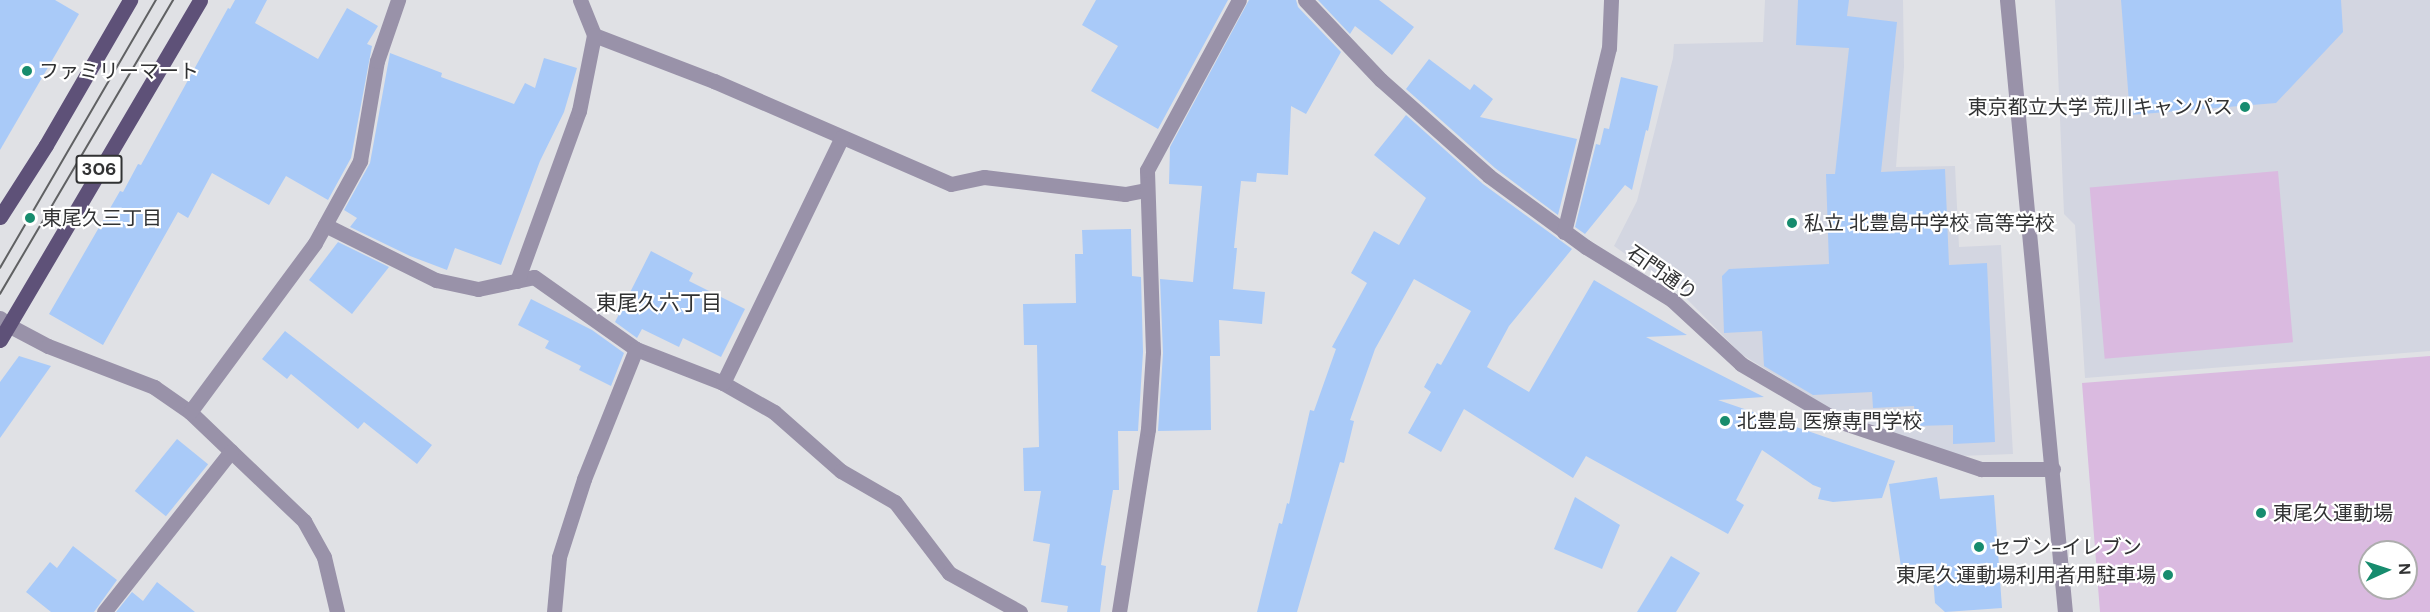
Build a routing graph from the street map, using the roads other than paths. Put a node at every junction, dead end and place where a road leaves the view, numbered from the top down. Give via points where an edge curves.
1 (130, 0) edge
2 (200, 0) edge
3 (398, 0) edge
4 (580, 0) edge
5 (1239, 0) edge
6 (1305, 0) edge
7 (1611, 0) edge
8 (2007, 0) edge
9 (594, 35) junction
10 (842, 137) junction
11 (1146, 190) junction
12 (0, 217) edge
13 (325, 225) junction
14 (1564, 232) junction
15 (517, 281) junction
16 (5, 322) edge
17 (0, 340) edge
18 (636, 349) junction
19 (723, 383) junction
20 (190, 411) junction
21 (231, 451) junction
22 (2053, 469) junction
23 (104, 612) edge
24 (337, 612) edge
25 (554, 612) edge
26 (1020, 612) edge
27 (1119, 612) edge
28 (2066, 612) edge

1 - 12 main road
2 - 16 main road, 306
3 - 13 street via 377,61 360,161
4 - 9 street
5 - 11 street via 1146,170
6 - 14 street, 石門通り via 1425,122
7 - 14 street via 1609,48
8 - 22 street
9 - 10 street via 714,81
9 - 15 street via 579,111
10 - 11 street via 951,183 984,177 1125,194
10 - 19 street
11 - 27 street via 1153,352 1148,429
13 - 15 street via 436,280 478,289
13 - 20 street
14 - 22 street, 石門通り via 1672,300 1741,364 1838,421 1981,469
15 - 18 street via 534,277
16 - 17 main road, 306
16 - 20 street via 48,346 154,387
18 - 19 street
18 - 25 street via 584,478 559,557
19 - 26 street via 774,412 841,471 894,502 949,573
20 - 21 street
21 - 23 street
21 - 24 street via 304,521 324,558
22 - 28 street

